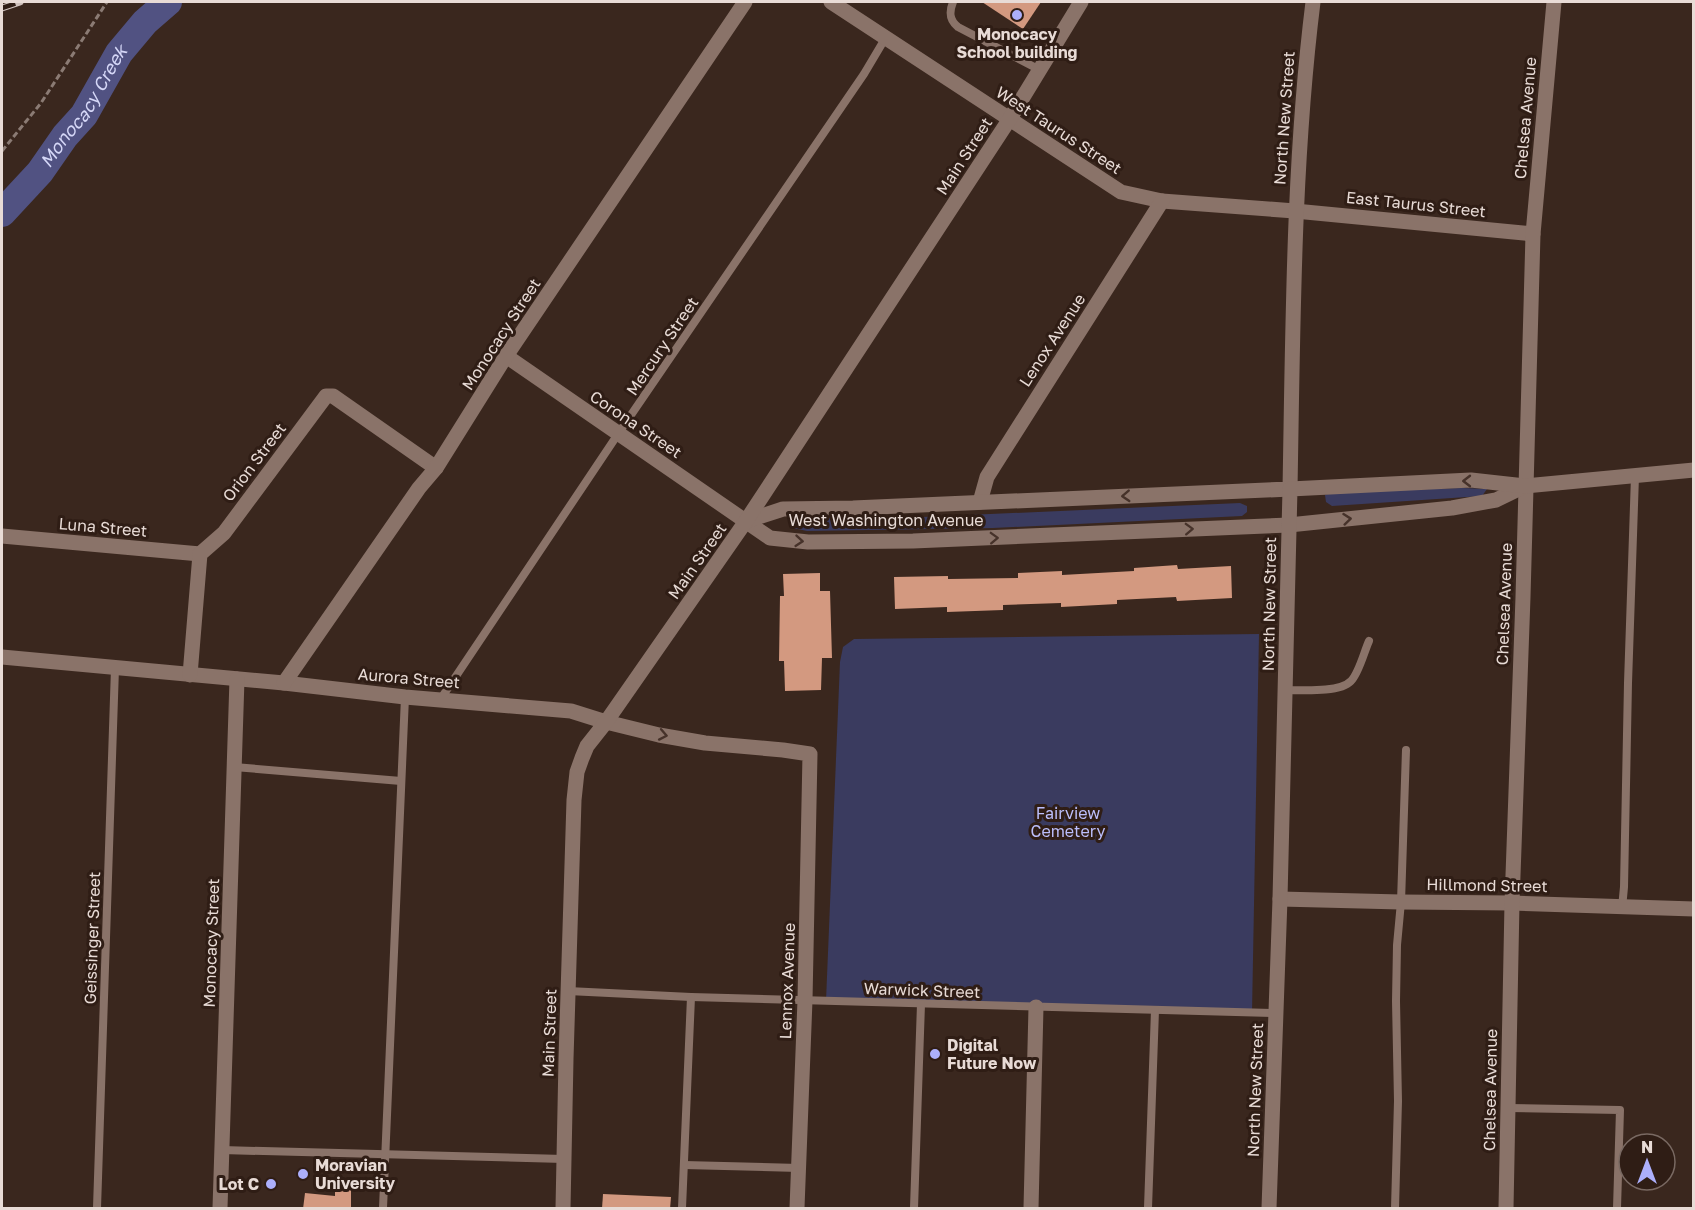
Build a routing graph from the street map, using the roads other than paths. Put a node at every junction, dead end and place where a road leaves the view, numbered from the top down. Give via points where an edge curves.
1 (745, 2) edge
2 (831, 2) edge
3 (953, 2) edge
4 (1081, 2) edge
5 (1313, 2) edge
6 (1554, 2) edge
7 (886, 37) junction
8 (1040, 69) junction
9 (1009, 120) junction
10 (1162, 201) junction
11 (1295, 211) junction
12 (1533, 234) junction
13 (506, 356) junction
14 (618, 434) junction
15 (436, 468) junction
16 (1694, 470) edge
17 (1635, 476) junction
18 (1525, 486) junction
19 (1290, 489) junction
20 (980, 502) junction
21 (746, 521) junction
22 (1289, 525) junction
23 (2, 536) edge
24 (200, 554) junction
25 (1369, 641) dead end
26 (2, 657) edge
27 (115, 668) junction
28 (190, 675) junction
29 (237, 679) junction
30 (284, 683) junction
31 (1285, 690) junction
32 (405, 697) junction
33 (440, 699) junction
34 (606, 722) junction
35 (1406, 750) dead end
36 (810, 754) joint
37 (234, 767) junction
38 (401, 781) junction
39 (1281, 899) junction
40 (1401, 902) junction
41 (1512, 903) junction
42 (1622, 908) junction
43 (1694, 909) edge
44 (568, 991) junction
45 (691, 997) junction
46 (805, 1000) junction
47 (921, 1004) junction
48 (1036, 1007) junction
49 (1155, 1010) junction
50 (1276, 1013) junction
51 (1508, 1108) junction
52 (222, 1150) junction
53 (385, 1154) junction
54 (564, 1159) junction
55 (684, 1165) junction
56 (799, 1168) junction
57 (97, 1209) edge
58 (220, 1209) edge
59 (383, 1209) edge
60 (563, 1209) edge
61 (682, 1209) edge
62 (797, 1209) edge
63 (914, 1209) edge
64 (1031, 1209) edge
65 (1148, 1209) edge
66 (1269, 1209) edge
67 (1395, 1209) edge
68 (1506, 1209) edge
69 (1617, 1209) edge

1 - 13 street, Monocacy Street
2 - 7 street, West Taurus Street
3 - 8 lane via 950,16 958,27
4 - 8 street, Main Street
5 - 11 street, North New Street
6 - 12 street, Chelsea Avenue
7 - 9 street, West Taurus Street
7 - 14 lane, Mercury Street
8 - 9 street, Main Street
9 - 10 street, West Taurus Street via 1121,192
9 - 21 street, Main Street
10 - 11 street, West Taurus Street
10 - 20 street, Lenox Avenue via 987,477
11 - 12 street, East Taurus Street
11 - 19 street, North New Street
12 - 18 street, Chelsea Avenue
13 - 14 street, Corona Street
13 - 15 street, Monocacy Street
14 - 21 street, Corona Street
14 - 33 lane, Mercury Street
15 - 24 street, Orion Street via 333,396 326,396 224,533
15 - 30 street, Monocacy Street
16 - 17 street
17 - 18 street
17 - 42 lane
18 -> 19 street, West Washington Avenue via 1471,480
22 -> 18 street, West Washington Avenue via 1496,501
18 - 41 street, Chelsea Avenue
19 -> 20 street, West Washington Avenue
19 - 22 street, North New Street
20 - 21 street, West Washington Avenue via 783,509
21 -> 22 street, West Washington Avenue via 770,538 808,542
21 - 34 street, Main Street
22 - 31 street, North New Street
23 - 24 street, Luna Street
24 - 28 street
25 - 31 lane via 1352,680 1344,687
26 - 27 street, Aurora Street
27 - 28 street, Aurora Street
27 - 57 lane, Geissinger Street
28 - 29 street, Aurora Street
29 - 30 street, Aurora Street
29 - 37 street, Monocacy Street
30 - 32 street, Aurora Street
31 - 39 street, North New Street
32 - 33 street, Aurora Street
32 - 38 lane
33 - 34 street, Aurora Street via 572,711
34 -> 36 street, Aurora Street via 705,743
34 - 44 street, Main Street via 587,746 577,772
35 - 40 lane
36 - 46 street, Lennox Avenue
37 - 38 lane
37 - 52 street, Monocacy Street
38 - 53 lane
39 - 40 street, Hillmond Street
39 - 50 street, North New Street
40 - 41 street, Hillmond Street
40 - 67 lane via 1396,989
41 - 42 street, Hillmond Street
41 - 51 street, Chelsea Avenue
42 - 43 street, Hillmond Street
44 - 45 lane, Warwick Street
44 - 54 street, Main Street
45 - 46 lane, Warwick Street
45 - 55 lane
46 - 47 lane, Warwick Street
46 - 56 street, Lennox Avenue
47 - 48 lane, Warwick Street
47 - 63 lane
48 - 49 lane, Warwick Street
48 - 64 street
49 - 50 lane, Warwick Street
49 - 65 lane
50 - 66 street, North New Street
51 - 68 street, Chelsea Avenue
51 - 69 lane via 1620,1110
52 - 53 lane
52 - 58 street, Monocacy Street
53 - 54 lane
53 - 59 lane
54 - 60 street, Main Street
55 - 56 lane
55 - 61 lane
56 - 62 street, Lennox Avenue

